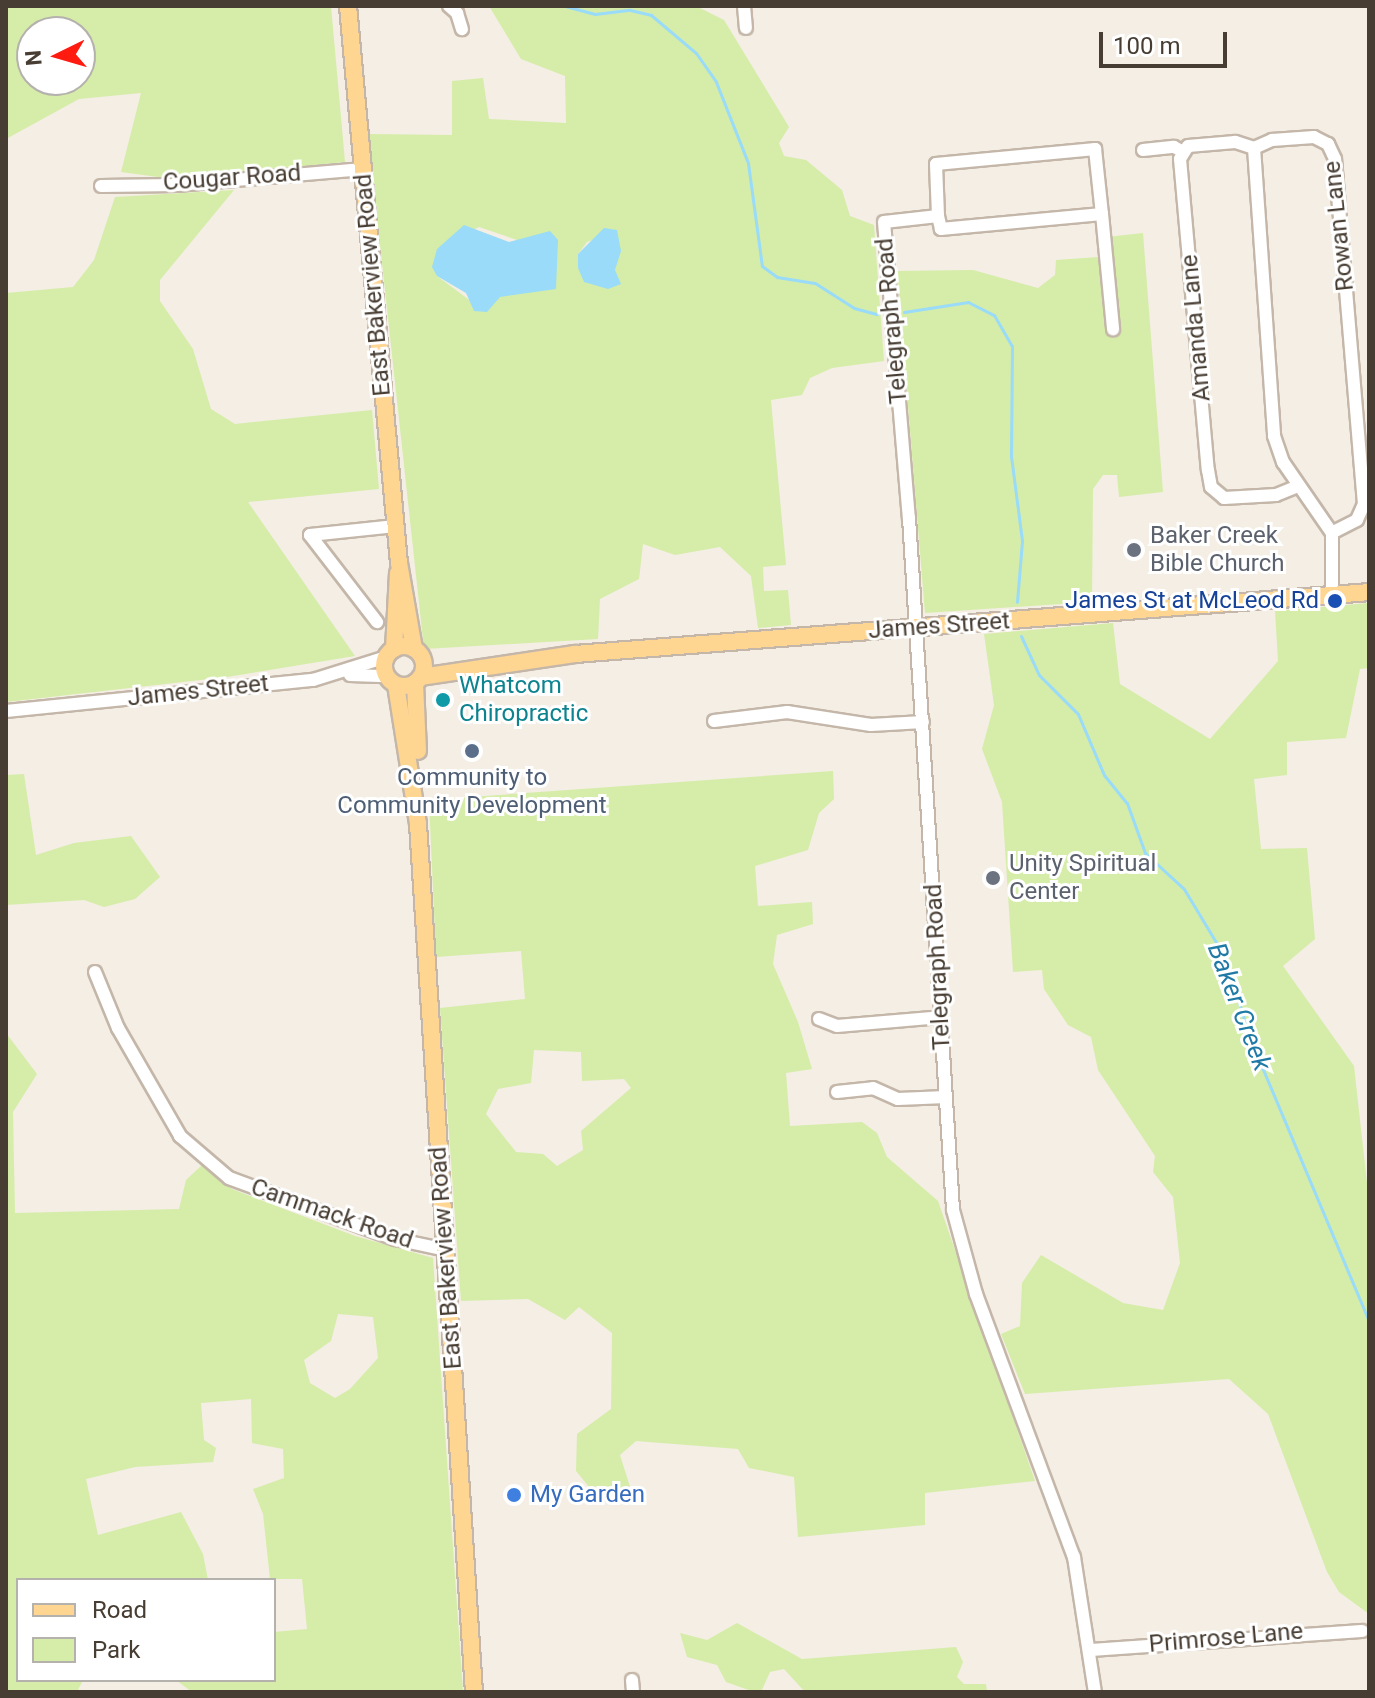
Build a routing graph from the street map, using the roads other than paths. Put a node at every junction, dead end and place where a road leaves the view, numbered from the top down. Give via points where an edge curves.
1 (348, 6) edge
2 (449, 6) edge
3 (744, 6) edge
4 (746, 28) dead end
5 (462, 29) dead end
6 (1254, 148) junction
7 (1143, 150) dead end
8 (1184, 152) junction
9 (363, 169) junction
10 (101, 186) dead end
11 (1102, 214) junction
12 (938, 216) junction
13 (1113, 329) dead end
14 (1298, 486) junction
15 (396, 526) junction
16 (1332, 533) junction
17 (399, 563) junction
18 (1369, 592) edge
19 (1332, 595) junction
20 (377, 622) dead end
21 (915, 627) junction
22 (417, 652) junction
23 (390, 653) junction
24 (509, 661) junction
25 (343, 674) junction
26 (392, 680) junction
27 (418, 680) junction
28 (6, 711) edge
29 (714, 721) dead end
30 (923, 722) junction
31 (418, 824) junction
32 (95, 972) dead end
33 (941, 1017) junction
34 (819, 1019) dead end
35 (837, 1092) dead end
36 (946, 1097) junction
37 (446, 1250) junction
38 (1362, 1631) dead end
39 (1090, 1650) junction
40 (474, 1692) edge
41 (1095, 1692) edge

1 - 9 main road, East Bakerview Road
2 - 5 street
3 - 4 street
6 - 8 street via 1235,142 1188,146
6 - 14 street via 1274,436
6 - 16 street, Rowan Lane via 1272,140 1314,137 1328,144 1335,159 1364,504 1357,520
7 - 8 street via 1174,147
8 - 14 street, Amanda Lane via 1180,159 1211,487 1224,498 1276,495
9 - 10 street, Cougar Road
9 - 15 main road, East Bakerview Road
11 - 12 street via 941,229
11 - 12 street via 1095,149 936,164
11 - 13 street
12 - 21 street, Telegraph Road via 884,222
14 - 16 street
15 - 17 main road, East Bakerview Road
15 - 20 street via 310,535
16 - 19 street
17 - 22 main road, East Bakerview Road
17 - 23 main road, East Bakerview Road
18 - 19 main road, James Street
19 - 21 main road, James Street
21 - 24 main road, James Street
21 - 30 street, Telegraph Road
22 - 23 main road, James Street
22 - 24 main road, James Street
22 - 27 main road, East Bakerview Road
23 - 25 street, James Street
23 - 26 main road, East Bakerview Road
24 - 27 main road, James Street
25 - 26 street
25 - 28 street, James Street
26 - 27 main road, James Street
26 - 31 main road, East Bakerview Road
27 - 31 main road, East Bakerview Road
29 - 30 street via 787,712 871,725
30 - 33 street, Telegraph Road
31 - 37 main road, East Bakerview Road
32 - 37 street, Cammack Road via 118,1028 180,1136 229,1178 395,1239
33 - 34 street via 837,1026
33 - 36 street, Telegraph Road
35 - 36 street via 873,1088 898,1099
36 - 39 street, Telegraph Road via 953,1210 964,1259 1074,1557
37 - 40 main road, East Bakerview Road
38 - 39 street, Primrose Lane via 1352,1627
39 - 41 street, Telegraph Road

